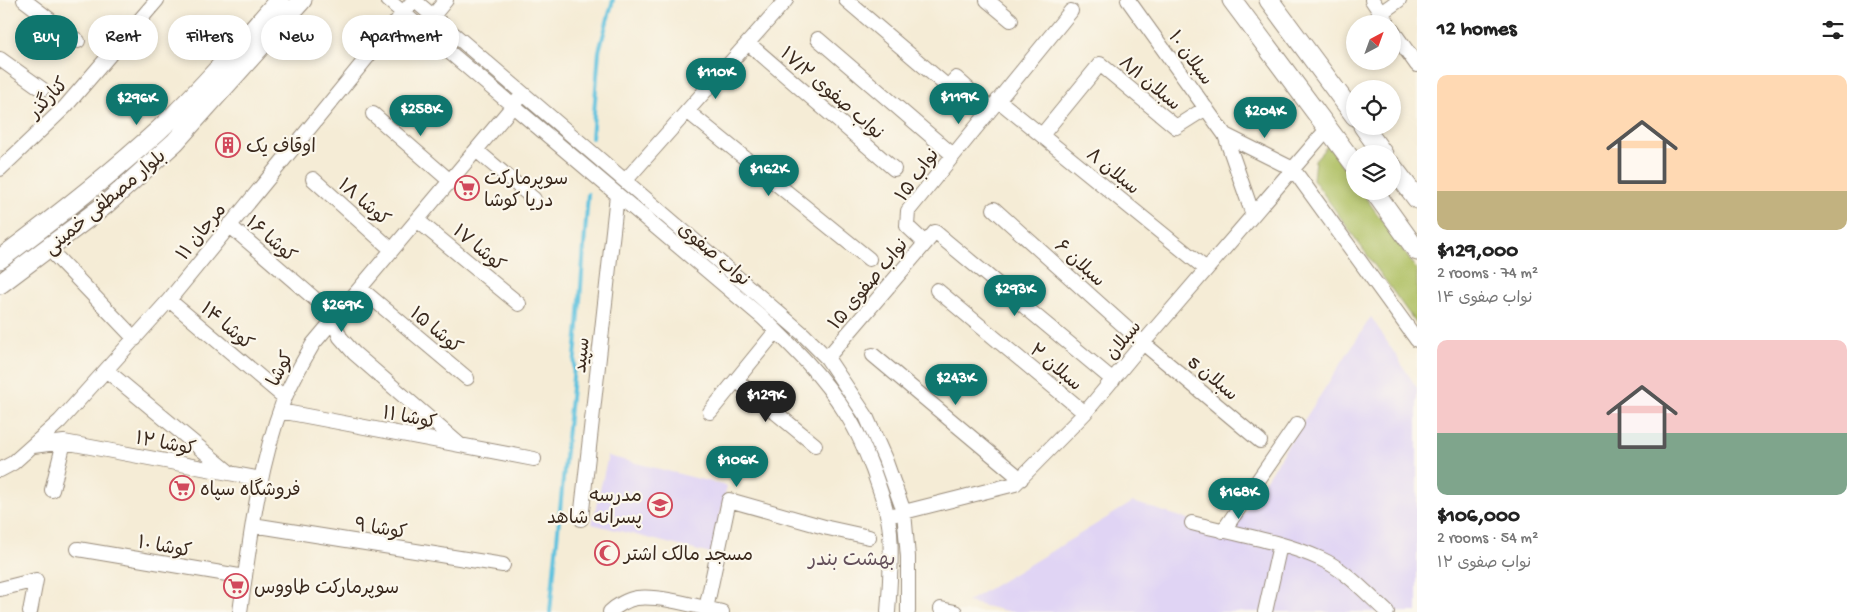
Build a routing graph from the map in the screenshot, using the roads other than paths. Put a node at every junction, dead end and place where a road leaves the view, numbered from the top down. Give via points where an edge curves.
1 (24, 0) edge
2 (157, 0) edge
3 (279, 0) edge
4 (302, 0) edge
5 (388, 0) edge
6 (414, 0) edge
7 (446, 0) edge
8 (786, 0) edge
9 (846, 0) edge
10 (987, 0) edge
11 (1128, 0) edge
12 (1232, 0) edge
13 (1269, 0) edge
14 (1372, 0) edge
15 (1399, 0) edge
16 (1071, 11) dead end
17 (404, 13) junction
18 (44, 15) edge
19 (407, 15) edge
20 (431, 15) edge
21 (433, 15) edge
22 (1382, 15) edge
23 (1388, 15) edge
24 (1011, 20) dead end
25 (459, 39) edge
26 (818, 39) dead end
27 (748, 43) junction
28 (1401, 43) edge
29 (0, 59) edge
30 (459, 59) edge
31 (1417, 65) edge
32 (42, 89) dead end
33 (523, 94) junction
34 (995, 104) junction
35 (1346, 104) edge
36 (513, 106) junction
37 (1206, 108) junction
38 (687, 111) junction
39 (373, 114) dead end
40 (1328, 128) junction
41 (1042, 135) junction
42 (1225, 135) junction
43 (476, 150) junction
44 (1346, 153) edge
45 (953, 155) junction
46 (0, 169) edge
47 (894, 169) dead end
48 (1293, 169) junction
49 (1401, 178) edge
50 (313, 180) dead end
51 (625, 181) junction
52 (450, 182) junction
53 (617, 195) junction
54 (534, 199) dead end
55 (1417, 199) edge
56 (1380, 200) edge
57 (994, 209) dead end
58 (1253, 215) junction
59 (417, 220) junction
60 (229, 225) junction
61 (925, 243) junction
62 (48, 248) junction
63 (392, 250) junction
64 (1417, 251) edge
65 (0, 259) edge
66 (869, 259) dead end
67 (1206, 269) junction
68 (0, 284) edge
69 (360, 288) junction
70 (937, 290) dead end
71 (169, 300) junction
72 (519, 304) dead end
73 (774, 308) junction
74 (763, 318) junction
75 (334, 320) junction
76 (776, 331) junction
77 (134, 339) junction
78 (1417, 340) edge
79 (1143, 342) junction
80 (873, 355) dead end
81 (827, 358) junction
82 (106, 370) junction
83 (467, 378) dead end
84 (736, 380) junction
85 (1113, 380) junction
86 (283, 404) junction
87 (710, 412) dead end
88 (1085, 413) junction
89 (1297, 424) dead end
90 (1260, 441) dead end
91 (64, 442) junction
92 (814, 444) dead end
93 (460, 445) junction
94 (33, 446) junction
95 (534, 459) dead end
96 (0, 470) edge
97 (230, 474) junction
98 (260, 478) junction
99 (1021, 479) junction
100 (52, 490) dead end
101 (904, 512) junction
102 (887, 517) junction
103 (581, 519) dead end
104 (1192, 523) dead end
105 (253, 525) junction
106 (1223, 531) junction
107 (869, 537) dead end
108 (1280, 545) junction
109 (78, 549) dead end
110 (503, 565) dead end
111 (245, 577) junction
112 (0, 589) edge
113 (706, 609) junction
114 (941, 609) dead end
115 (30, 612) edge
116 (240, 612) edge
117 (610, 612) edge
118 (722, 612) edge
119 (888, 612) edge
120 (908, 612) edge
121 (955, 612) edge
122 (1265, 612) edge
123 (1387, 612) edge

1 - 18 street
2 - 46 street, کنارگذر via 70,101
3 - 65 main road, بلوار مصطفی خمینی via 161,128 82,197
4 - 62 main road, بلوار مصطفی خمینی via 175,142 105,205
5 - 17 street, نواب صفوی
6 - 17 street, مرجان ۱۱
6 - 20 street, نواب صفوی
7 - 21 street
8 - 27 street
9 - 34 street, سبلان ۸ via 948,87 956,78
10 - 24 street
11 - 37 street, سبلان ۱۰
12 - 40 main road
13 - 35 main road
14 - 22 street
15 - 23 street
16 - 34 street, نواب ۱۵
17 - 19 street, نواب صفوی
17 - 60 street, مرجان ۱۱
25 - 33 street, نواب صفوی
26 - 45 street
27 - 38 street
27 - 47 street, نواب صفوی ۱۷/۲
28 - 31 street
29 - 32 street
30 - 36 street, نواب صفوی
33 - 36 street, کوشا
33 - 51 street, نواب صفوی
34 - 41 street, سبلان ۸
34 - 45 street, نواب ۱۵
36 - 43 street, کوشا
36 - 53 street, نواب صفوی
37 - 41 street, سبلان ۸/۱ via 1176,127 1100,64
37 - 42 street, سبلان ۱۰
38 - 51 street
38 - 66 street
39 - 52 street
40 - 44 main road
40 - 48 street, سبلان
41 - 67 street, سبلان ۸
42 - 48 street, سبلان ۱۰
42 - 58 street, سبلان ۱۰
43 - 52 street, کوشا
43 - 54 street
45 - 61 street, نواب ۱۵ via 908,211 907,226
48 - 58 street, سبلان
48 - 78 street
49 - 55 main road
50 - 63 street, کوشا ۱۸
51 - 73 street, نواب صفوی
52 - 59 street, کوشا
53 - 74 street, نواب صفوی
53 - 103 street, سپید
56 - 64 main road
57 - 79 street, سبلان ۶
58 - 67 street, سبلان
59 - 63 street, کوشا
59 - 72 street, کوشا ۱۷
60 - 71 street, مرجان ۱۱
60 - 75 street, کوشا ۱۶ via 330,312
61 - 81 street, نواب صفوی ۱۵
61 - 85 street, نواب صفوی ۱۵ via 935,232
62 - 68 main road, بلوار مصطفی خمینی
62 - 77 street
63 - 69 street, کوشا
67 - 79 street, سبلان
69 - 75 street, کوشا
69 - 83 street, کوشا ۱۵
70 - 88 street, سبلان ۲
71 - 77 street, مرجان ۱۱
71 - 86 street, کوشا ۱۴
73 - 74 street via 773,318
73 - 81 street, نواب صفوی
74 - 76 street, نواب صفوی
75 - 86 street, کوشا via 313,344
75 - 93 street, کوشا ۱۶ via 340,337 354,353
76 - 84 street
76 - 102 street, نواب صفوی via 823,380 846,413 863,445
77 - 82 street, مرجان ۱۱
79 - 85 street, سبلان
79 - 90 street, سبلان 5
80 - 99 street
81 - 101 street, نواب صفوی via 866,416
82 - 94 street, مرجان ۱۱
82 - 97 street
84 - 87 street
84 - 92 street
85 - 88 street, سبلان
86 - 93 street, کوشا ۱۱
86 - 98 street, کوشا
88 - 99 street, سبلان
89 - 106 street
91 - 94 street, کوشا ۱۲
91 - 97 street, کوشا ۱۲
91 - 100 street
93 - 95 street, کوشا ۱۱
94 - 96 street, مرجان ۱۱
97 - 98 street, کوشا ۱۲
98 - 105 street, کوشا
99 - 101 street, سبلان via 1015,484
101 - 102 street, سبلان
101 - 120 street, نواب صفوی
102 - 119 street, نواب صفوی via 890,531
104 - 106 street
105 - 110 street, کوشا ۹
105 - 111 street, کوشا
106 - 108 street
107 - 113 street via 729,500
108 - 122 street
108 - 123 street via 1323,560
109 - 111 street, کوشا ۱۰
111 - 116 street, کوشا
112 - 115 street via 36,580
113 - 117 street via 667,600 636,598 615,606
113 - 118 street
114 - 121 street

